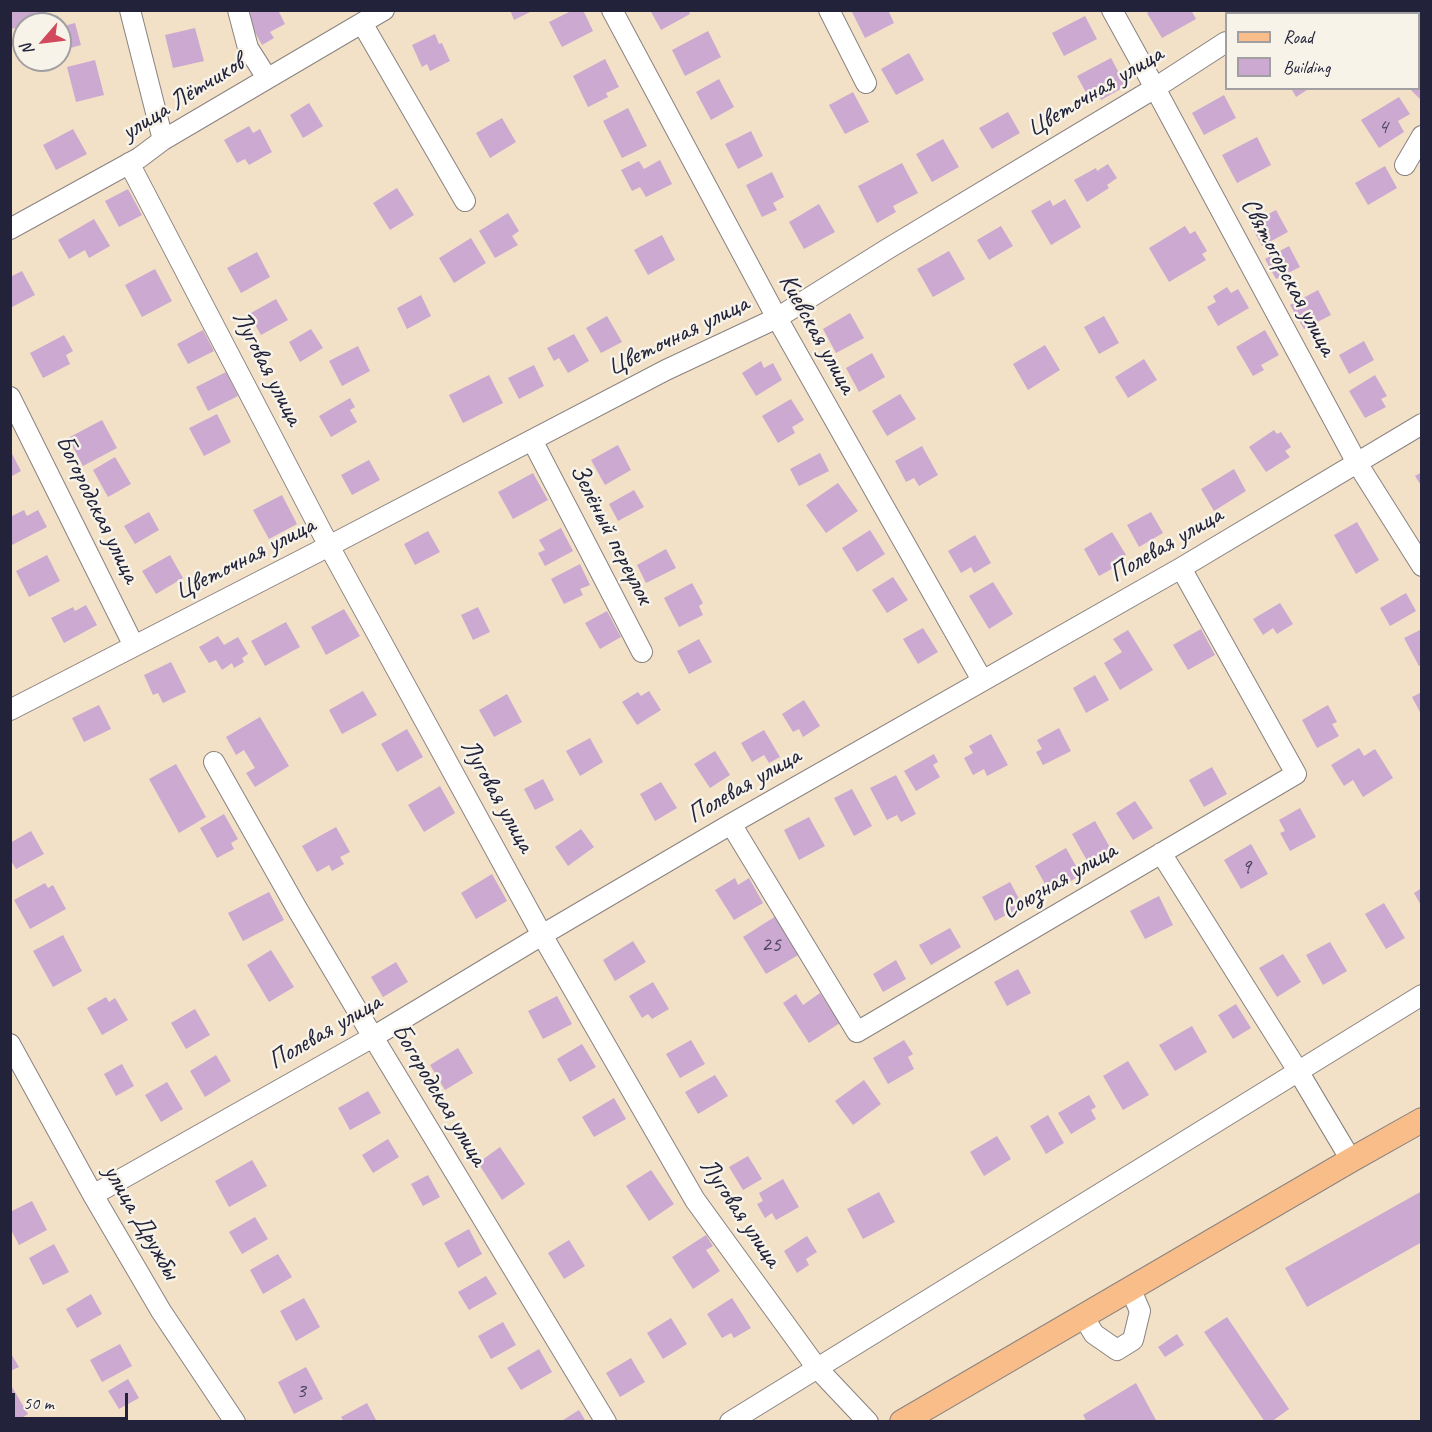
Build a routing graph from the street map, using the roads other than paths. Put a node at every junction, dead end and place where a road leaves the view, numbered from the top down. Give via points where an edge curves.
1 (130, 10) edge
2 (238, 10) edge
3 (384, 10) edge
4 (612, 10) edge
5 (829, 10) edge
6 (1112, 10) edge
7 (362, 23) junction
8 (1225, 43) edge
9 (267, 78) junction
10 (866, 83) dead end
11 (1155, 87) junction
12 (1422, 136) edge
13 (163, 140) junction
14 (129, 163) junction
15 (1405, 165) dead end
16 (465, 201) dead end
17 (10, 229) edge
18 (777, 318) junction
19 (10, 397) edge
20 (1422, 424) edge
21 (532, 440) junction
22 (1357, 463) junction
23 (329, 546) junction
24 (1422, 566) edge
25 (1181, 568) junction
26 (134, 646) junction
27 (642, 652) dead end
28 (982, 680) junction
29 (10, 710) edge
30 (214, 762) dead end
31 (731, 824) junction
32 (1161, 853) junction
33 (542, 935) junction
34 (1422, 995) edge
35 (373, 1036) junction
36 (10, 1044) edge
37 (1298, 1071) junction
38 (1422, 1120) edge
39 (1351, 1160) junction
40 (93, 1195) junction
41 (1130, 1288) junction
42 (1083, 1316) junction
43 (817, 1368) junction
44 (235, 1422) edge
45 (606, 1422) edge
46 (730, 1422) edge
47 (868, 1422) edge
48 (902, 1422) edge

1 - 13 street
2 - 9 street via 248,48
3 - 7 street, улица Лётчиков
4 - 18 street, Киевская улица
5 - 10 street
6 - 11 street, Святогорская улица
7 - 9 street, улица Лётчиков
7 - 16 street
8 - 11 street, Цветочная улица
9 - 13 street, улица Лётчиков
11 - 18 street, Цветочная улица
11 - 22 street, Святогорская улица
12 - 15 street
13 - 14 street, улица Лётчиков
14 - 17 street, улица Лётчиков
14 - 23 street, Луговая улица
18 - 21 street, Цветочная улица
18 - 28 street, Киевская улица
19 - 26 street, Богородская улица
20 - 22 street, Полевая улица
21 - 23 street, Цветочная улица
21 - 27 street, Зелёный переулок
22 - 24 street, Святогорская улица
22 - 25 street, Полевая улица
23 - 26 street, Цветочная улица
23 - 33 street, Луговая улица
25 - 28 street, Полевая улица
25 - 32 street, Союзная улица via 1296,774
26 - 29 street, Цветочная улица
28 - 31 street, Полевая улица
30 - 35 street, Богородская улица
31 - 32 street, Союзная улица via 857,1032
31 - 33 street, Полевая улица
32 - 37 street
33 - 35 street, Полевая улица
33 - 43 street, Луговая улица via 695,1200
34 - 37 street
35 - 40 street, Полевая улица
35 - 45 street, Богородская улица
36 - 40 street, улица Дружбы
37 - 39 street
37 - 43 street
38 - 39 main road
39 - 41 main road
40 - 44 street, улица Дружбы via 161,1311
41 - 42 main road
41 - 42 street via 1140,1311 1133,1340 1117,1350 1094,1334
42 - 48 main road
43 - 46 street
43 - 47 street, Луговая улица

